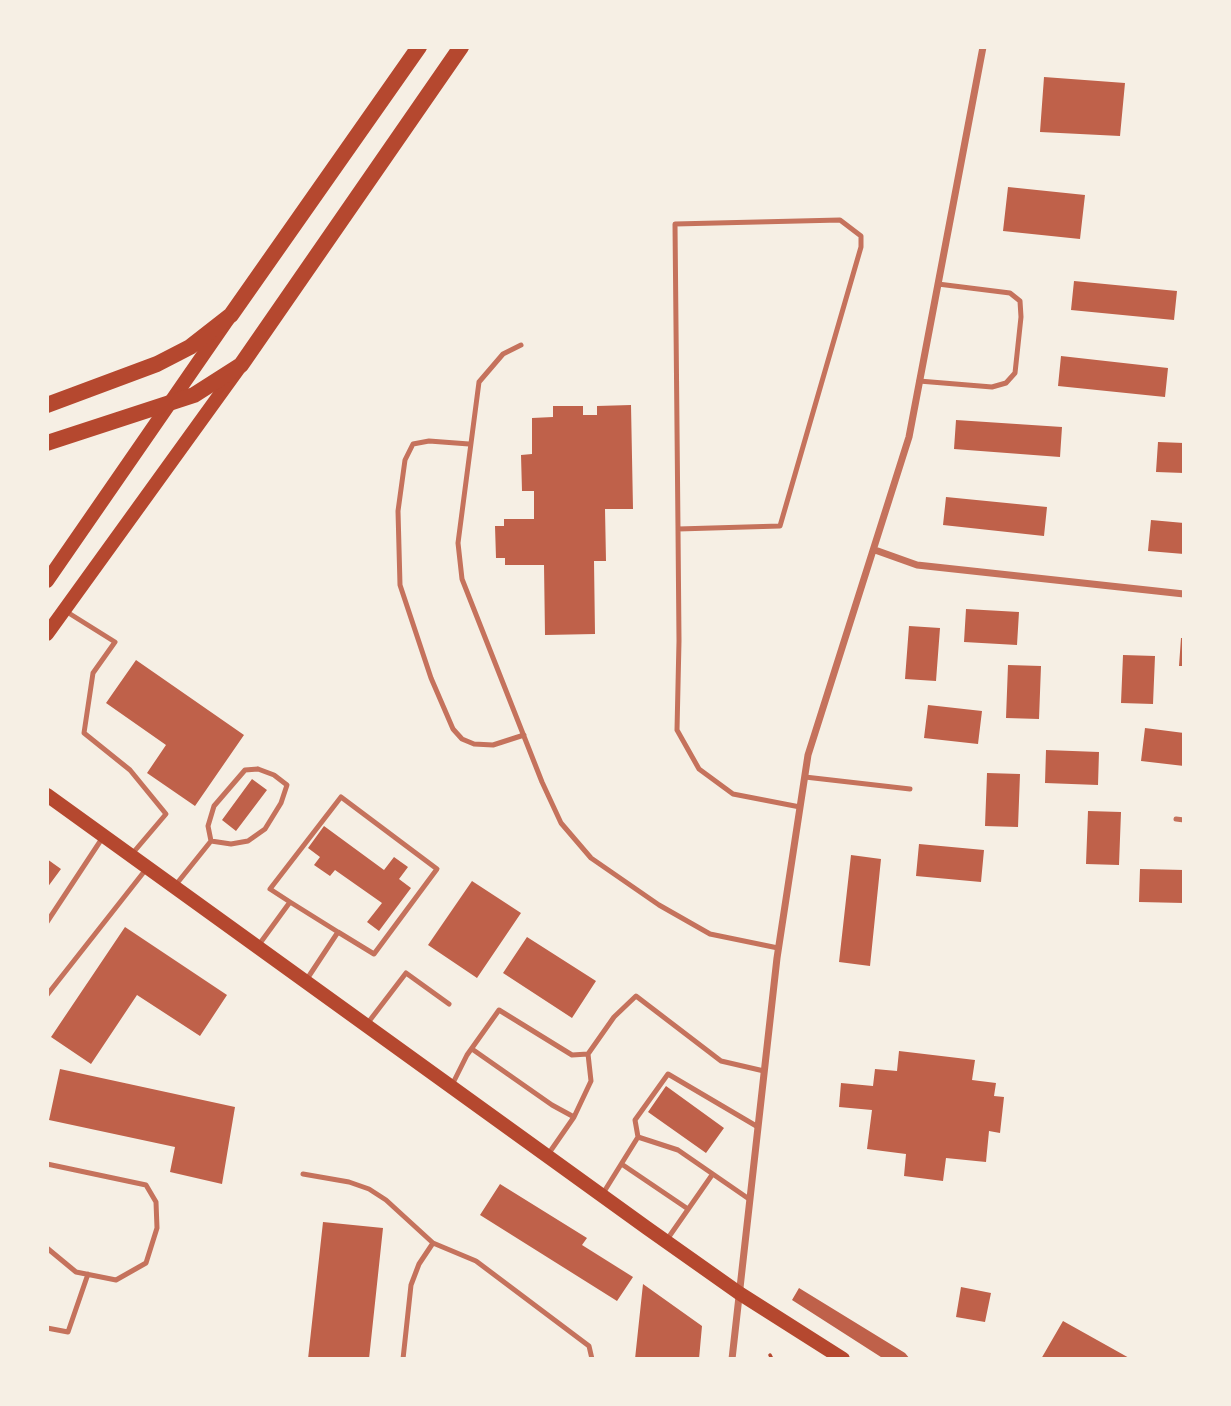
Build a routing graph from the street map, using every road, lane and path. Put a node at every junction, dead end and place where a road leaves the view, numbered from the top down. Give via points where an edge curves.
1 (419, 47) edge
2 (461, 47) edge
3 (983, 47) edge
4 (938, 284) junction
5 (231, 315) junction
6 (521, 345) dead end
7 (241, 365) junction
8 (919, 381) junction
9 (172, 404) junction
10 (47, 405) edge
11 (47, 443) edge
12 (470, 444) junction
13 (678, 529) junction
14 (875, 550) junction
15 (47, 581) edge
16 (1184, 594) edge
17 (65, 610) junction
18 (47, 634) edge
19 (524, 735) junction
20 (805, 777) junction
21 (910, 789) dead end
22 (48, 798) edge
23 (800, 807) junction
24 (1176, 819) dead end
25 (1184, 820) edge
26 (103, 837) junction
27 (211, 841) junction
28 (130, 856) junction
29 (147, 868) junction
30 (174, 887) junction
31 (290, 902) junction
32 (47, 922) edge
33 (338, 932) junction
34 (778, 947) junction
35 (256, 948) junction
36 (304, 983) junction
37 (47, 995) edge
38 (449, 1004) dead end
39 (366, 1026) junction
40 (472, 1049) junction
41 (588, 1054) junction
42 (764, 1071) junction
43 (451, 1087) junction
44 (574, 1117) junction
45 (758, 1127) junction
46 (638, 1138) junction
47 (547, 1156) junction
48 (47, 1164) edge
49 (623, 1165) junction
50 (303, 1174) dead end
51 (712, 1175) junction
52 (602, 1195) junction
53 (749, 1199) junction
54 (688, 1209) junction
55 (666, 1241) junction
56 (433, 1243) junction
57 (47, 1248) edge
58 (88, 1274) junction
59 (739, 1293) junction
60 (47, 1328) edge
61 (403, 1359) edge
62 (592, 1359) edge
63 (732, 1359) edge
64 (843, 1359) edge

1 - 5 main road
2 - 7 main road
3 - 4 street
4 - 8 street
4 - 8 lane via 1010,293 1020,302 1015,373 1006,383 992,387
5 - 9 main road
5 - 10 main road via 190,347 157,364
6 - 12 lane via 503,354 479,382
7 - 9 main road
7 - 17 main road
8 - 14 street via 909,436
9 - 11 main road
9 - 15 main road
12 - 19 lane via 458,543 462,579
12 - 19 lane via 414,444 405,460 398,511 400,585 453,729 474,744 493,745
13 - 13 lane via 676,224 840,220 861,236 861,247 780,526
13 - 23 lane via 677,730 699,769 733,794
14 - 16 street via 917,565
14 - 20 street via 808,755
17 - 18 main road
17 - 28 lane via 115,642 93,673 85,733 130,770 166,814
19 - 34 lane via 561,823 591,858 709,934
20 - 21 lane
20 - 23 street
22 - 26 main road
23 - 34 street
24 - 25 lane
26 - 28 main road
26 - 32 lane
27 - 27 lane via 248,841 265,829 287,785 258,769 245,771 214,806 208,826
27 - 30 lane
28 - 29 main road
29 - 30 main road
29 - 37 lane
30 - 35 main road
31 - 33 lane
31 - 33 lane via 270,889 341,796 437,869 374,954
31 - 35 lane
33 - 36 lane
34 - 42 street
35 - 36 main road
36 - 39 main road
38 - 39 lane via 406,973
39 - 43 main road
40 - 41 lane via 499,1010 572,1055
40 - 43 lane
40 - 44 lane
41 - 42 lane via 614,1017 636,996 721,1061
41 - 44 lane via 591,1081
42 - 45 street
43 - 47 main road
44 - 47 lane
45 - 46 lane via 668,1074 635,1120
45 - 53 street
46 - 49 lane
46 - 51 lane via 678,1150
47 - 52 main road
48 - 58 lane via 146,1185 156,1202 157,1228 146,1263 116,1280
49 - 52 lane
49 - 54 lane
50 - 56 lane via 369,1189
51 - 53 lane
51 - 54 lane
52 - 55 main road
53 - 59 street
54 - 55 lane
55 - 59 main road
56 - 61 lane via 411,1285
56 - 62 lane via 477,1261 589,1346
57 - 58 lane via 76,1272
58 - 60 lane via 68,1332
59 - 63 street
59 - 64 main road

